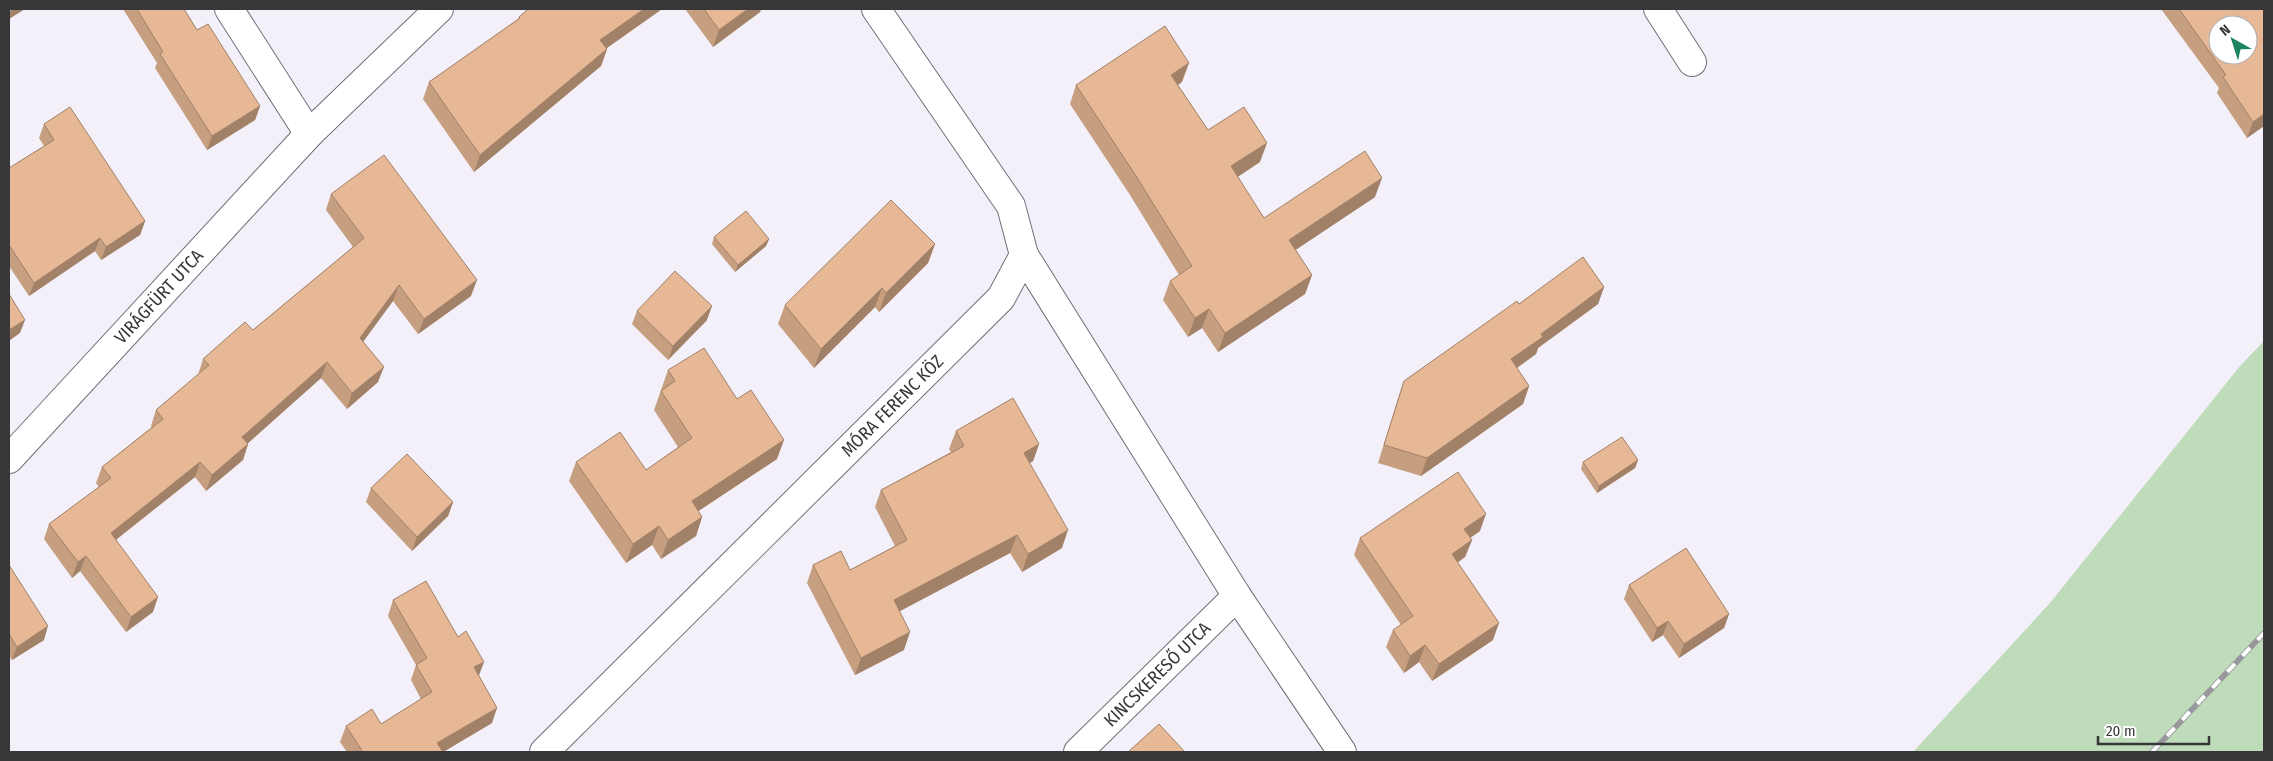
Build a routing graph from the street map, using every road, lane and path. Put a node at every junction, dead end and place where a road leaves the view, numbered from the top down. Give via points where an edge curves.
1 (228, 9) edge
2 (439, 9) edge
3 (876, 9) edge
4 (1658, 9) edge
5 (1692, 62) dead end
6 (309, 134) junction
7 (1024, 255) junction
8 (9, 459) edge
9 (1237, 596) junction
10 (544, 752) edge
11 (1078, 752) edge
12 (1342, 752) edge

1 - 6 street
2 - 6 street, VIRÁGFÜRT UTCA
3 - 7 street via 1011,206
4 - 5 street
6 - 8 street, VIRÁGFÜRT UTCA
7 - 9 street
7 - 10 street, MÓRA FERENC KÖZ via 1001,298
9 - 11 street, KINCSKERESŐ UTCA
9 - 12 street

